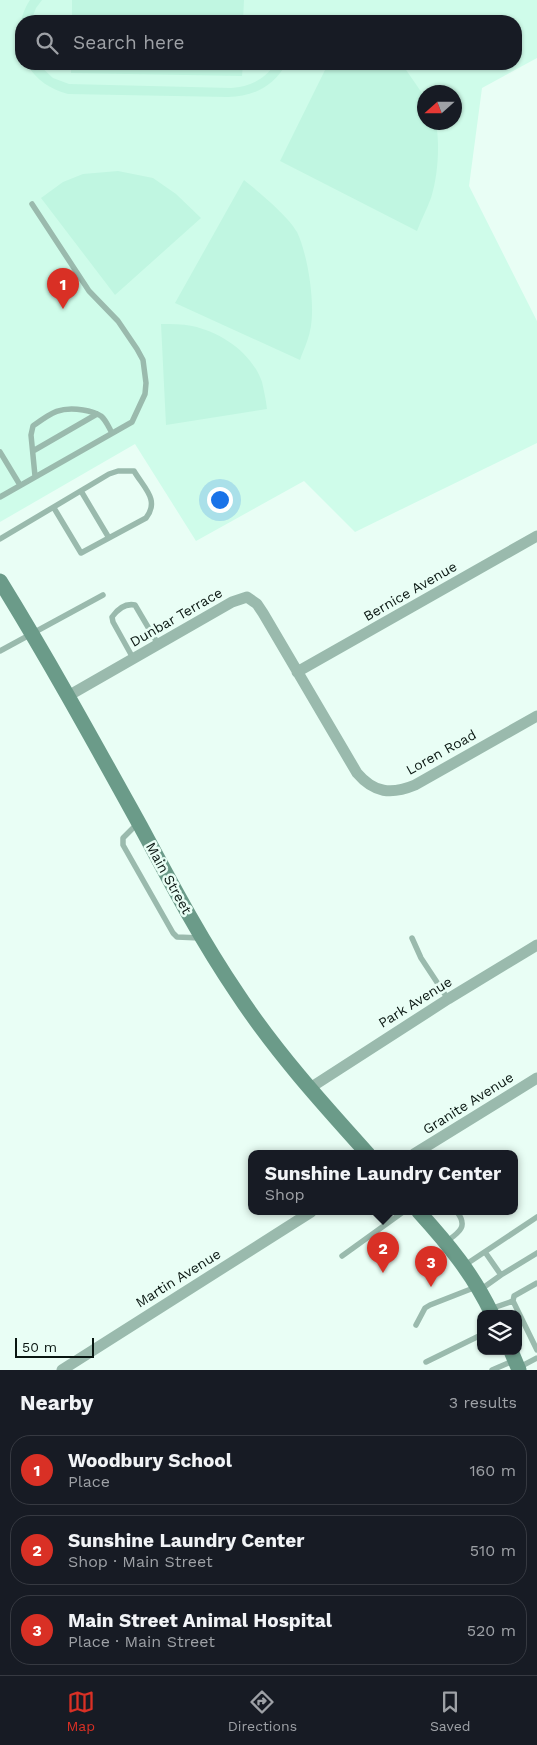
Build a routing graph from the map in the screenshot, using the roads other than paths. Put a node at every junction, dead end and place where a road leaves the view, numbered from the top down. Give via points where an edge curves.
1 (32, 204) dead end
2 (97, 414) junction
3 (112, 433) junction
4 (33, 450) junction
5 (0, 452) edge
6 (2, 460) edge
7 (35, 476) junction
8 (20, 484) junction
9 (81, 491) junction
10 (0, 497) edge
11 (54, 508) junction
12 (537, 536) edge
13 (109, 538) junction
14 (0, 539) edge
15 (0, 582) edge
16 (103, 595) dead end
17 (32, 633) junction
18 (158, 644) junction
19 (0, 651) edge
20 (133, 658) junction
21 (297, 672) junction
22 (68, 696) junction
23 (537, 716) edge
24 (138, 823) junction
25 (202, 938) junction
26 (412, 938) dead end
27 (537, 945) edge
28 (448, 999) junction
29 (537, 1078) edge
30 (310, 1088) junction
31 (364, 1150) edge
32 (420, 1150) edge
33 (306, 1215) edge
34 (399, 1215) edge
35 (422, 1215) edge
36 (460, 1215) edge
37 (537, 1217) edge
38 (446, 1242) junction
39 (485, 1252) junction
40 (537, 1252) edge
41 (342, 1256) dead end
42 (465, 1265) junction
43 (501, 1275) junction
44 (537, 1283) edge
45 (479, 1288) junction
46 (513, 1301) junction
47 (490, 1310) edge
48 (493, 1310) edge
49 (416, 1325) dead end
50 (477, 1337) edge
51 (537, 1350) edge
52 (537, 1358) edge
53 (426, 1362) dead end
54 (516, 1362) edge
55 (62, 1370) edge
56 (492, 1370) edge

1 - 3 lane via 89,291 118,321 143,360 145,394 137,413 132,422
2 - 3 lane via 103,417
2 - 4 lane
2 - 4 lane via 72,408 51,413 33,426
3 - 7 lane
4 - 7 lane
5 - 6 lane
6 - 8 lane
7 - 8 lane
8 - 10 lane
9 - 11 lane
9 - 13 lane
9 - 13 lane via 109,474 134,472 153,501 152,510 146,518
11 - 13 lane via 81,553
11 - 14 lane
12 - 21 street, Bernice Avenue
15 - 17 main road, Main Street
16 - 17 lane
17 - 19 lane
17 - 22 main road, Main Street
18 - 20 street, Dunbar Terrace
18 - 20 lane via 135,605 121,608 112,618
18 - 21 street, Dunbar Terrace via 232,602 247,597 263,613
20 - 22 street, Dunbar Terrace
21 - 23 street, Loren Road via 356,773 370,785 384,791 415,785
22 - 24 main road, Main Street
24 - 25 main road, Main Street
24 - 25 lane via 123,838 123,845 172,934 177,938
25 - 30 main road, Main Street via 256,1020
26 - 28 lane
27 - 28 street, Park Avenue
28 - 30 street, Park Avenue
29 - 32 street, Granite Avenue
30 - 31 main road, Main Street
33 - 55 street, Martin Avenue
34 - 41 lane
35 - 38 main road
36 - 38 lane via 461,1228
37 - 39 lane
38 - 42 main road
39 - 42 lane
39 - 43 lane
40 - 43 lane
42 - 45 main road
43 - 45 lane
44 - 46 lane via 514,1296
45 - 47 main road
45 - 49 lane via 430,1305
46 - 48 lane
46 - 51 lane
50 - 53 lane
52 - 54 lane
54 - 56 lane

